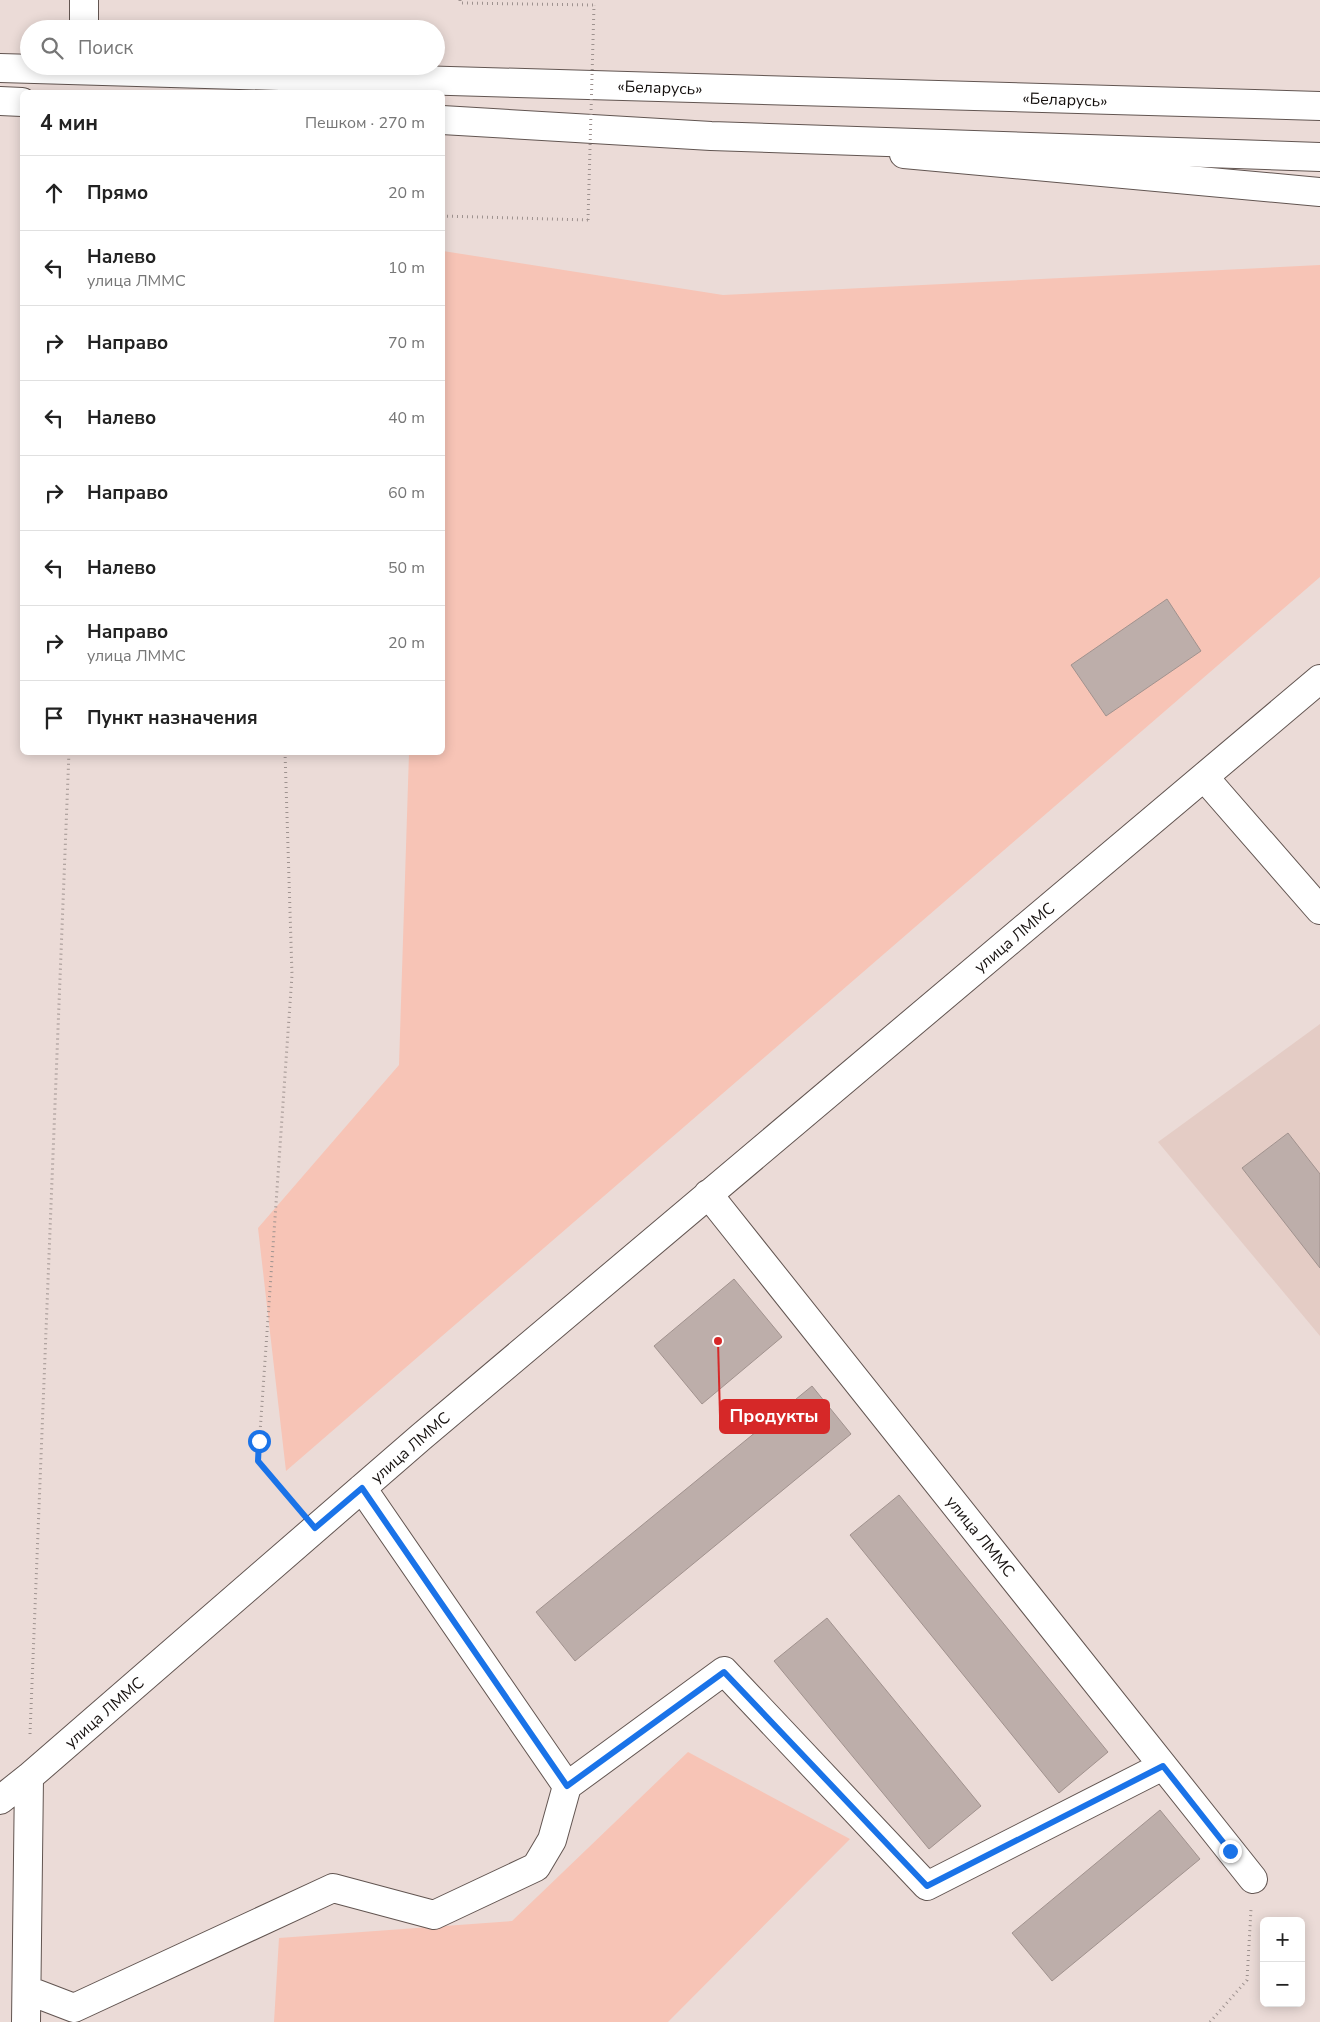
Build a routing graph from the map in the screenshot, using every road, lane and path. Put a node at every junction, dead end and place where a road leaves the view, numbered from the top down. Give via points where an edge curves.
1 (84, 0) edge
2 (460, 0) edge
3 (84, 20) edge
4 (0, 68) edge
5 (20, 68) edge
6 (312, 75) edge
7 (0, 101) edge
8 (20, 102) edge
9 (1320, 106) edge
10 (445, 120) edge
11 (711, 136) junction
12 (1320, 156) edge
13 (1320, 192) edge
14 (445, 216) edge
15 (1320, 679) edge
16 (69, 755) edge
17 (286, 755) edge
18 (1204, 777) junction
19 (1320, 910) edge
20 (708, 1194) junction
21 (362, 1488) junction
22 (315, 1528) junction
23 (1163, 1766) junction
24 (29, 1777) junction
25 (567, 1786) junction
26 (0, 1800) edge
27 (1253, 1879) joint
28 (27, 1990) junction
29 (26, 2022) edge
30 (1210, 2022) edge

1 - 3 main road
2 - 14 path, bridge via 460,3 594,5 588,220
4 - 5 main road, «Беларусь»
6 - 9 main road, «Беларусь»
7 - 8 main road
10 - 11 main road
11 - 12 main road
11 - 13 main road
15 - 18 main road, улица ЛММС
16 - 24 path
17 - 22 path via 292,975 258,1461
18 - 19 main road
18 - 20 main road, улица ЛММС
20 - 21 main road, улица ЛММС
20 - 23 main road, улица ЛММС
21 - 22 main road, улица ЛММС
21 - 25 main road
22 - 24 main road, улица ЛММС
23 - 25 main road via 927,1886 724,1672
23 - 27 main road, улица ЛММС
24 - 26 main road, улица ЛММС
24 - 28 main road
25 - 28 main road via 552,1840 536,1867 434,1915 333,1888 74,2008
27 - 30 path via 1247,1980
28 - 29 main road

